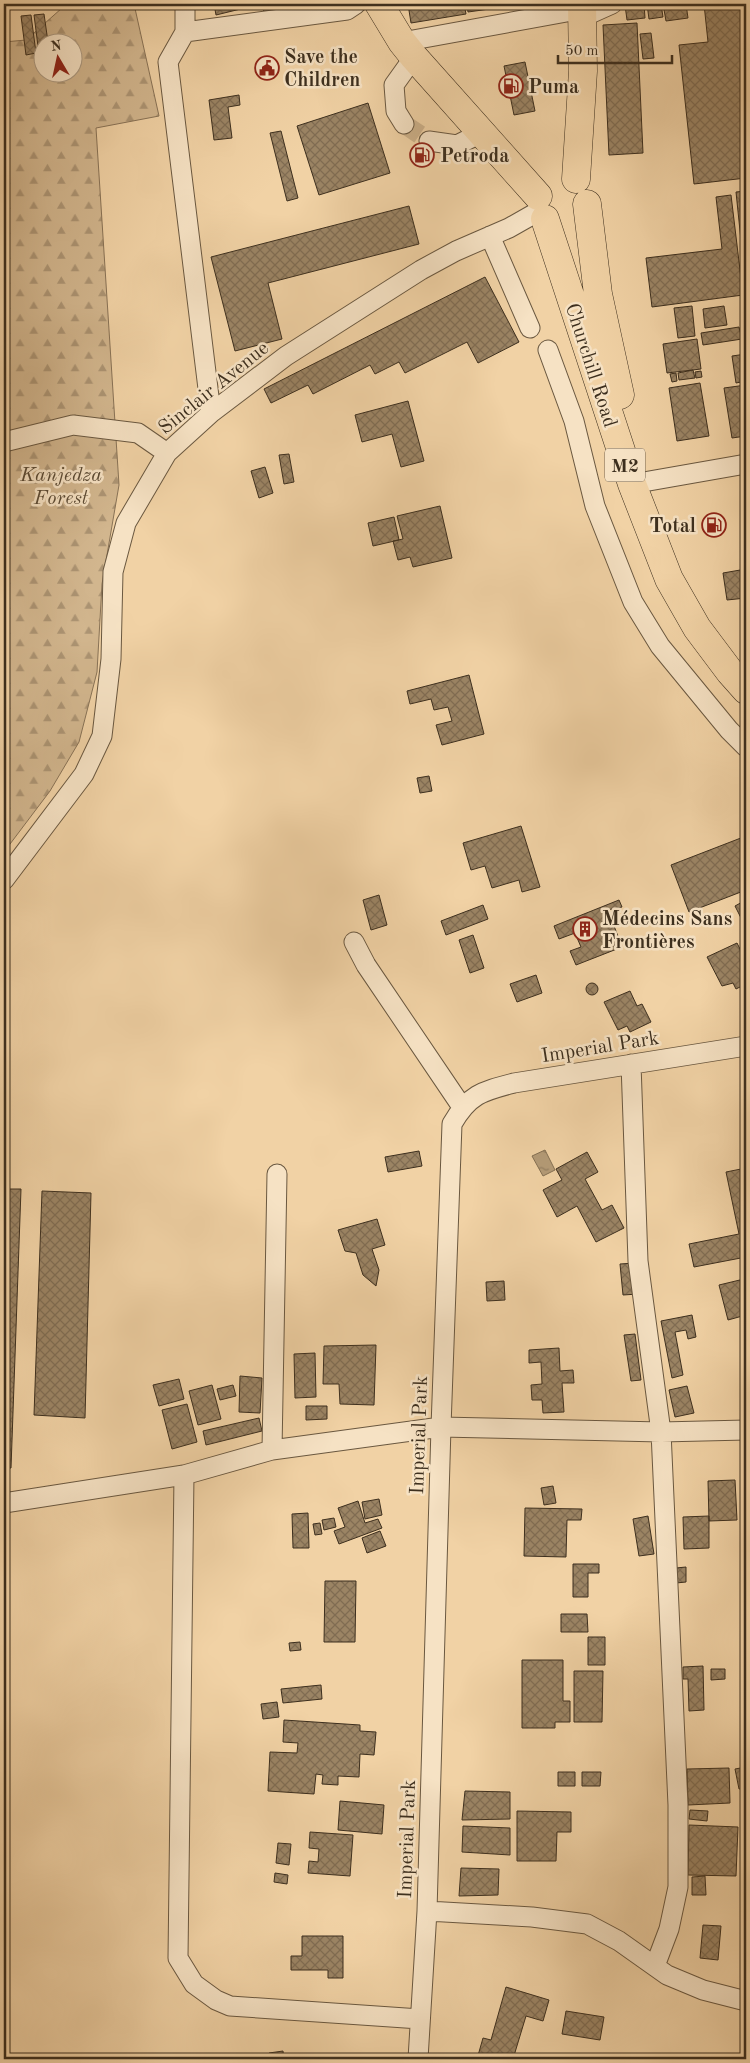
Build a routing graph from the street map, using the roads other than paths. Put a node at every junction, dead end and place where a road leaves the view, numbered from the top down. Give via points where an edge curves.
1 (184, 4) edge
2 (356, 4) edge
3 (379, 4) edge
4 (612, 4) edge
5 (582, 10) edge
6 (185, 32) junction
7 (408, 49) junction
8 (404, 124) tunnel mouth
9 (481, 133) junction
10 (429, 141) tunnel mouth
11 (576, 179) junction
12 (587, 204) junction
13 (541, 208) junction
14 (490, 236) junction
15 (530, 328) dead end
16 (548, 350) dead end
17 (211, 413) junction
18 (4, 442) edge
19 (167, 453) junction
20 (746, 464) edge
21 (637, 482) junction
22 (746, 669) edge
23 (746, 690) edge
24 (746, 747) edge
25 (4, 880) edge
26 (354, 942) dead end
27 (746, 1046) edge
28 (631, 1064) junction
29 (462, 1107) junction
30 (277, 1174) dead end
31 (440, 1427) junction
32 (746, 1430) edge
33 (661, 1432) junction
34 (272, 1450) junction
35 (184, 1475) junction
36 (4, 1503) edge
37 (427, 1911) junction
38 (656, 1966) junction
39 (746, 2001) edge
40 (420, 2019) junction
41 (418, 2059) edge

1 - 6 street
2 - 6 street via 347,10
3 - 7 highway, M2
4 - 5 street
5 - 7 street
5 - 11 highway via 583,71
6 - 17 street via 168,62
7 - 8 street via 394,84 396,111
7 - 9 highway, M2
9 - 10 street via 457,145
9 - 13 highway, M2
11 - 12 highway, Churchill Road via 587,195
11 - 13 highway via 556,176 547,181 540,188
12 - 13 highway via 578,220 562,226 553,224
12 - 21 highway, Churchill Road / M2 via 598,294
13 - 14 street, Sinclair Avenue
13 - 21 highway, Churchill Road / M2
14 - 15 street
14 - 17 street, Sinclair Avenue via 456,251 391,288 286,356
16 - 24 street via 574,421 595,506 633,602 660,646
17 - 19 street, Sinclair Avenue
18 - 19 street via 73,425 138,433
19 - 25 street, Sinclair Avenue via 126,523 113,572 111,659 102,736 84,774
20 - 21 street
21 - 22 highway, Churchill Road / M2 via 681,574 708,620
21 - 23 highway, Churchill Road / M2 via 646,524 674,587 697,628
26 - 29 street via 366,965
27 - 28 street, Imperial Park
28 - 29 street, Imperial Park via 514,1083 489,1090
28 - 33 street via 638,1261
29 - 31 street, Imperial Park via 452,1124
30 - 34 street
31 - 33 street
31 - 34 street
31 - 37 street, Imperial Park
32 - 33 street
33 - 38 street via 678,1805 678,1887 669,1929
34 - 35 street
35 - 36 street
35 - 40 street via 178,1958 194,1984 230,2006
37 - 38 street via 532,1917 587,1924
37 - 40 street, Imperial Park
38 - 39 street via 667,1975 703,1990
40 - 41 street, Imperial Park

